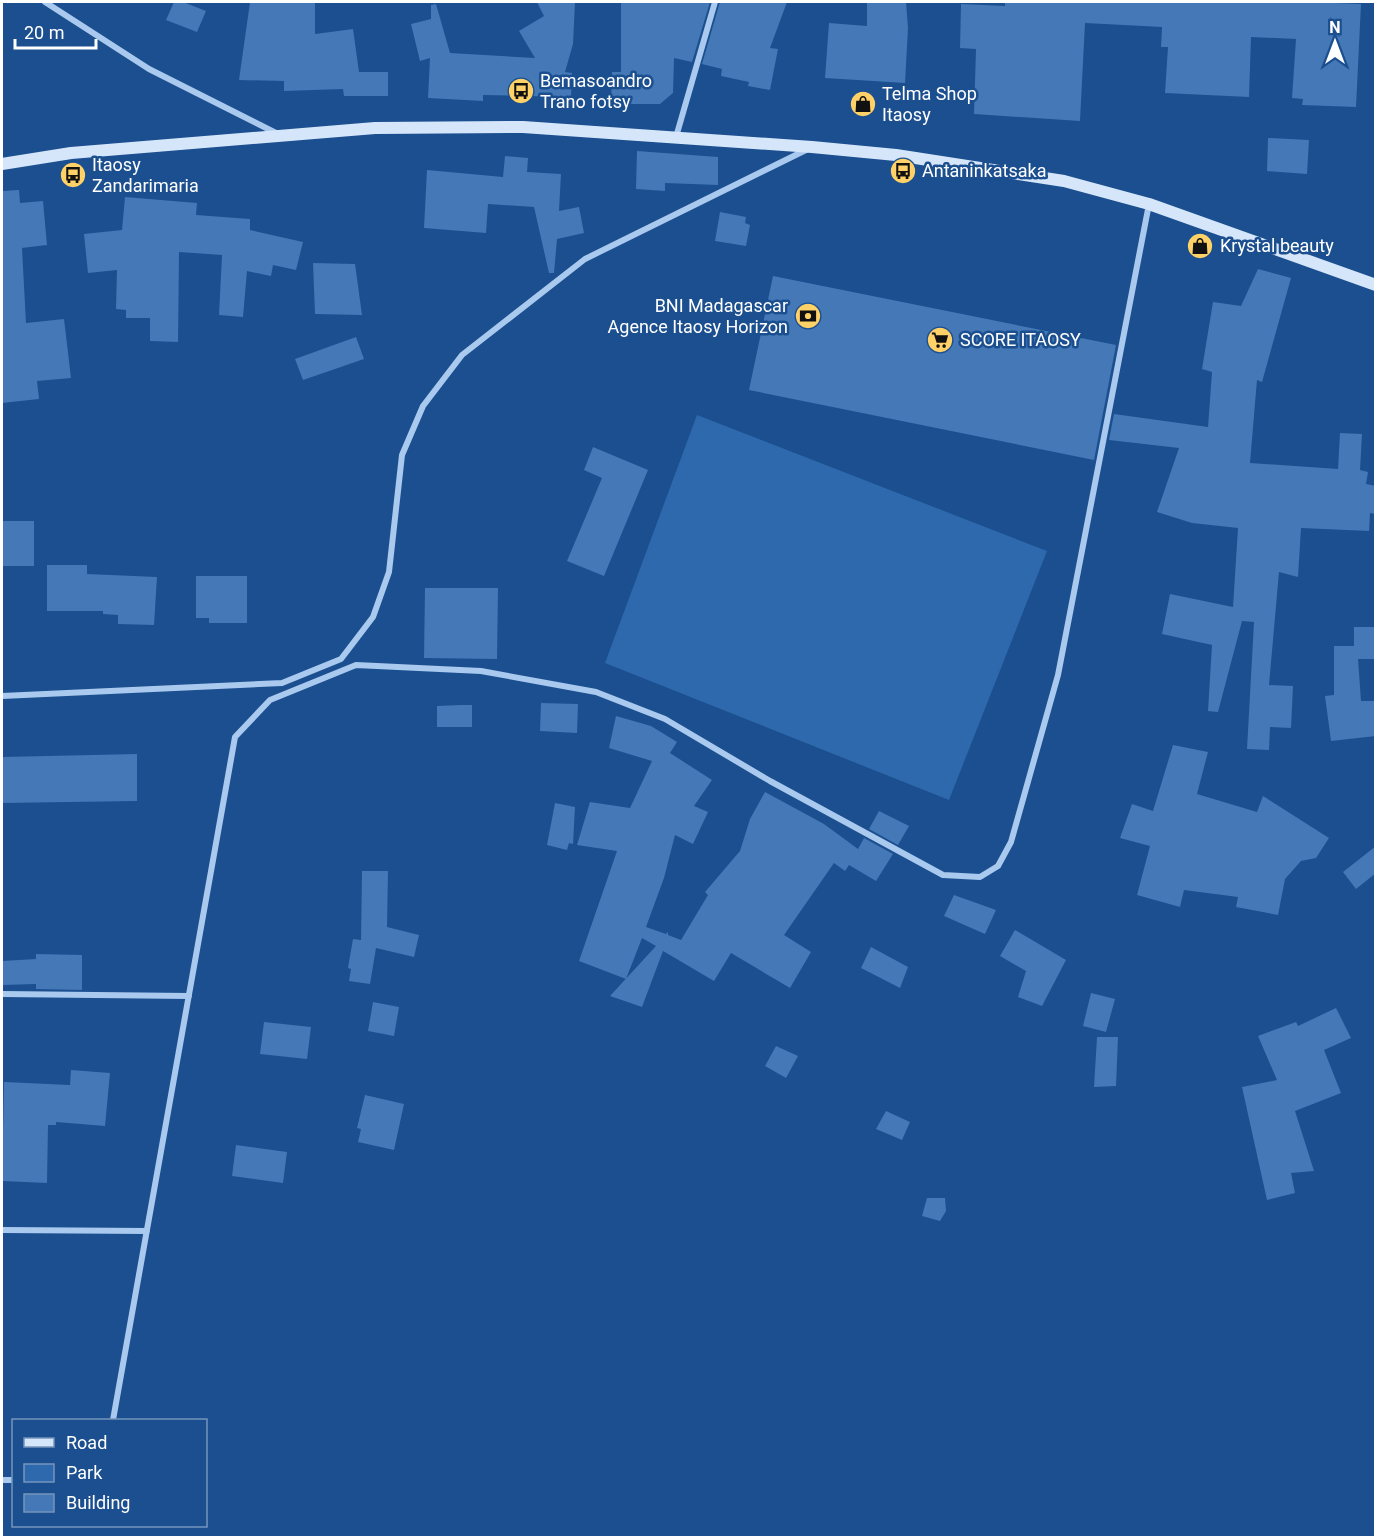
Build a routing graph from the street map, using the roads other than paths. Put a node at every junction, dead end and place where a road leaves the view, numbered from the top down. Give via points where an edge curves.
1 (45, 2) edge
2 (715, 2) edge
3 (281, 135) junction
4 (675, 137) junction
5 (812, 147) junction
6 (2, 164) edge
7 (1149, 204) junction
8 (1376, 285) edge
9 (2, 696) edge
10 (2, 994) edge
11 (189, 996) junction
12 (2, 1230) edge
13 (147, 1231) junction
14 (113, 1419) edge

1 - 3 street via 148,69
2 - 4 street
3 - 4 street via 375,128 523,127
3 - 6 street via 71,153
4 - 5 street
5 - 7 street via 896,155 1064,181
5 - 9 street via 585,259 462,356 423,406 402,455 389,572 373,617 341,659 282,683
7 - 8 street
7 - 11 street via 1058,675 1011,842 998,866 980,877 943,875 770,781 665,718 596,692 481,671 356,665 270,700 235,737
10 - 11 street
11 - 13 street
12 - 13 street
13 - 14 street

